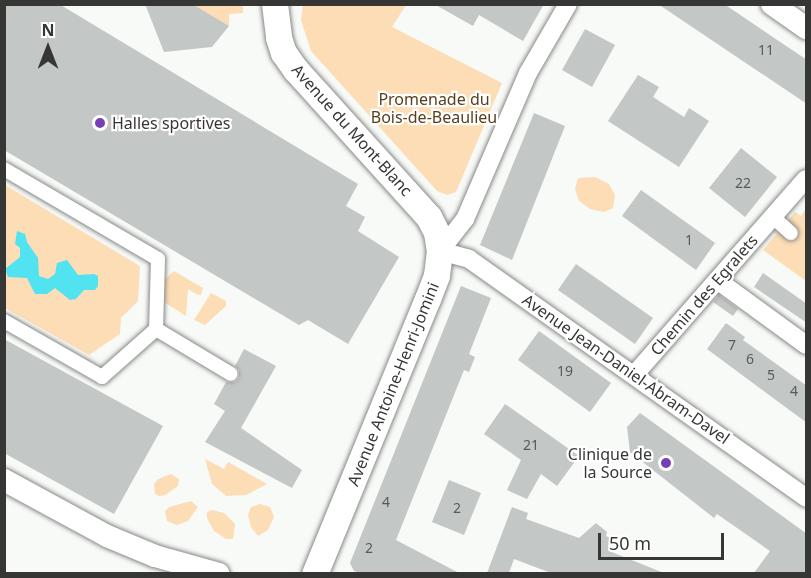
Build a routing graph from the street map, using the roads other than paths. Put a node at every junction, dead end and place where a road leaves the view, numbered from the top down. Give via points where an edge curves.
1 (275, 4) edge
2 (568, 4) edge
3 (772, 4) edge
4 (807, 28) edge
5 (4, 169) edge
6 (807, 179) edge
7 (773, 217) junction
8 (791, 233) dead end
9 (440, 251) junction
10 (717, 280) junction
11 (4, 321) edge
12 (156, 328) junction
13 (807, 345) edge
14 (231, 374) dead end
15 (635, 374) junction
16 (4, 480) edge
17 (807, 498) edge
18 (219, 573) edge
19 (315, 573) edge

1 - 9 main road, Avenue du Mont-Blanc via 284,53 429,218
2 - 9 street via 528,73 465,219
3 - 4 street
5 - 12 street via 158,259
6 - 7 street, Chemin des Egralets
7 - 8 street
7 - 10 street, Chemin des Egralets
9 - 15 street, Avenue Jean-Daniel-Abram-Davel via 469,259
9 - 19 main road, Avenue Antoine-Henri-Jomini via 438,276
10 - 13 street
10 - 15 street, Chemin des Egralets
11 - 12 street via 102,377
12 - 14 street
15 - 17 street, Avenue Jean-Daniel-Abram-Davel
16 - 18 street via 107,536 155,556

